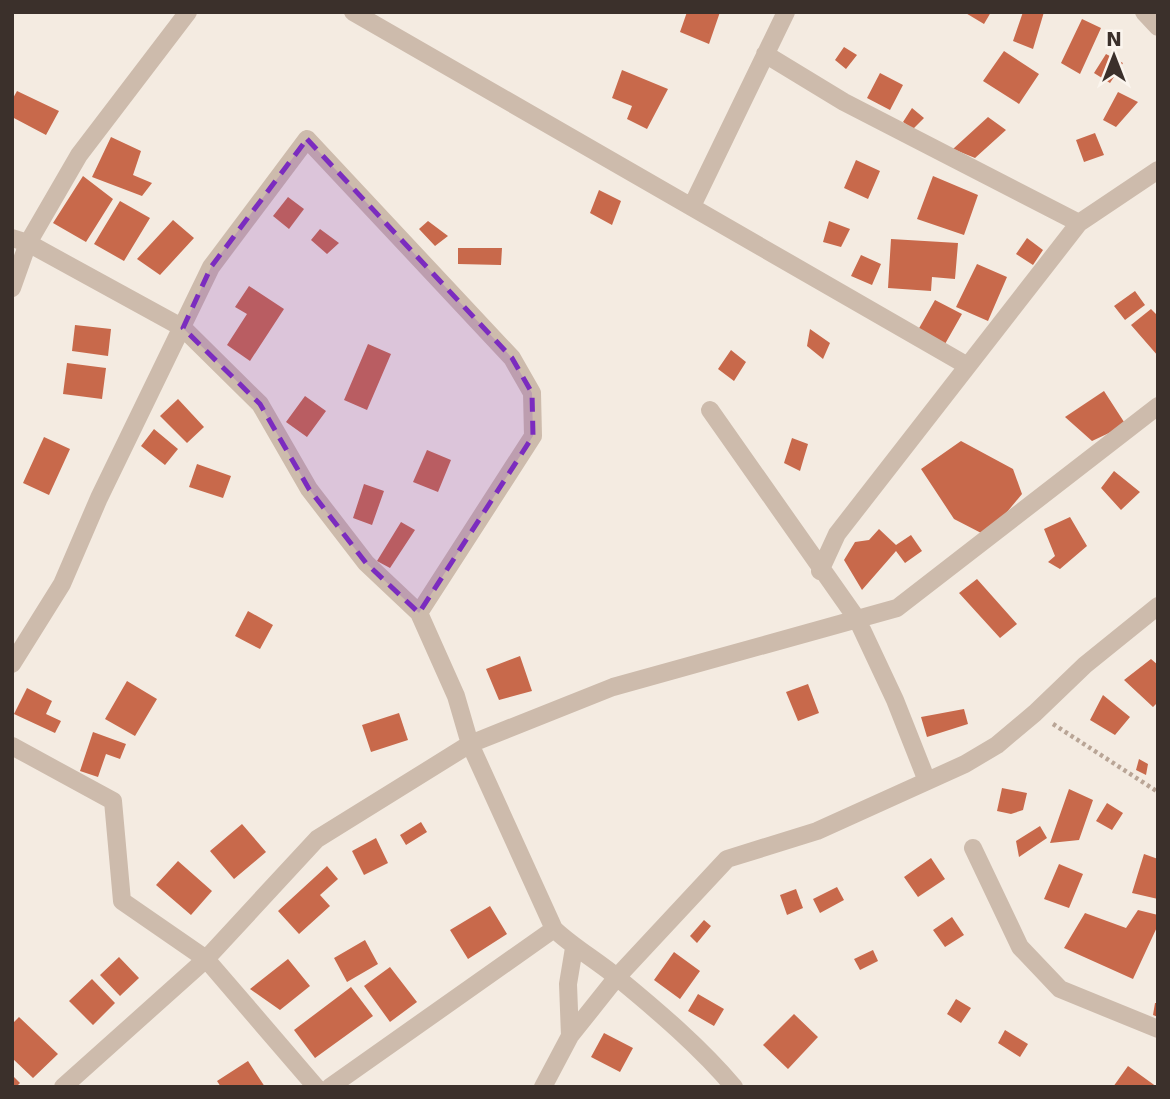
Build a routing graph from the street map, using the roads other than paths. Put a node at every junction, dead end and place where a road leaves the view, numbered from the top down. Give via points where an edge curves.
1 (188, 12) edge
2 (353, 12) edge
3 (786, 12) edge
4 (1144, 12) edge
5 (1158, 27) edge
6 (765, 54) junction
7 (1158, 170) edge
8 (692, 206) junction
9 (1079, 223) junction
10 (20, 240) edge
11 (12, 288) edge
12 (183, 328) junction
13 (966, 365) junction
14 (1158, 406) edge
15 (710, 410) dead end
16 (820, 571) junction
17 (1158, 606) edge
18 (419, 613) junction
19 (857, 619) junction
20 (12, 664) edge
21 (470, 744) junction
22 (12, 746) edge
23 (927, 781) junction
24 (973, 848) dead end
25 (554, 929) junction
26 (574, 948) junction
27 (206, 959) junction
28 (617, 977) junction
29 (1158, 1029) edge
30 (570, 1036) junction
31 (63, 1087) edge
32 (316, 1087) edge
33 (330, 1087) edge
34 (543, 1087) edge
35 (734, 1087) edge

1 - 10 street
2 - 8 street
3 - 6 street
4 - 5 street
6 - 8 street
6 - 9 street via 844,102
7 - 9 street
8 - 13 street
9 - 13 street
10 - 11 street
10 - 12 street
12 - 18 street via 260,404 317,499 366,563
12 - 18 street via 211,267 307,139 512,358 532,393 533,436
12 - 20 street via 62,584
13 - 16 street via 836,534
14 - 19 street via 897,608
15 - 16 street
16 - 19 street
17 - 23 street via 986,751
18 - 21 street via 456,695
19 - 21 street via 613,687
19 - 23 street
21 - 25 street
21 - 27 street via 317,839
22 - 27 street via 113,801 122,901
23 - 28 street via 817,831 727,859
24 - 29 street via 1020,947 1060,989
25 - 26 street
25 - 33 street
26 - 28 street
26 - 30 street via 568,984
27 - 31 street
27 - 32 street
28 - 30 street
28 - 35 street
30 - 34 street

